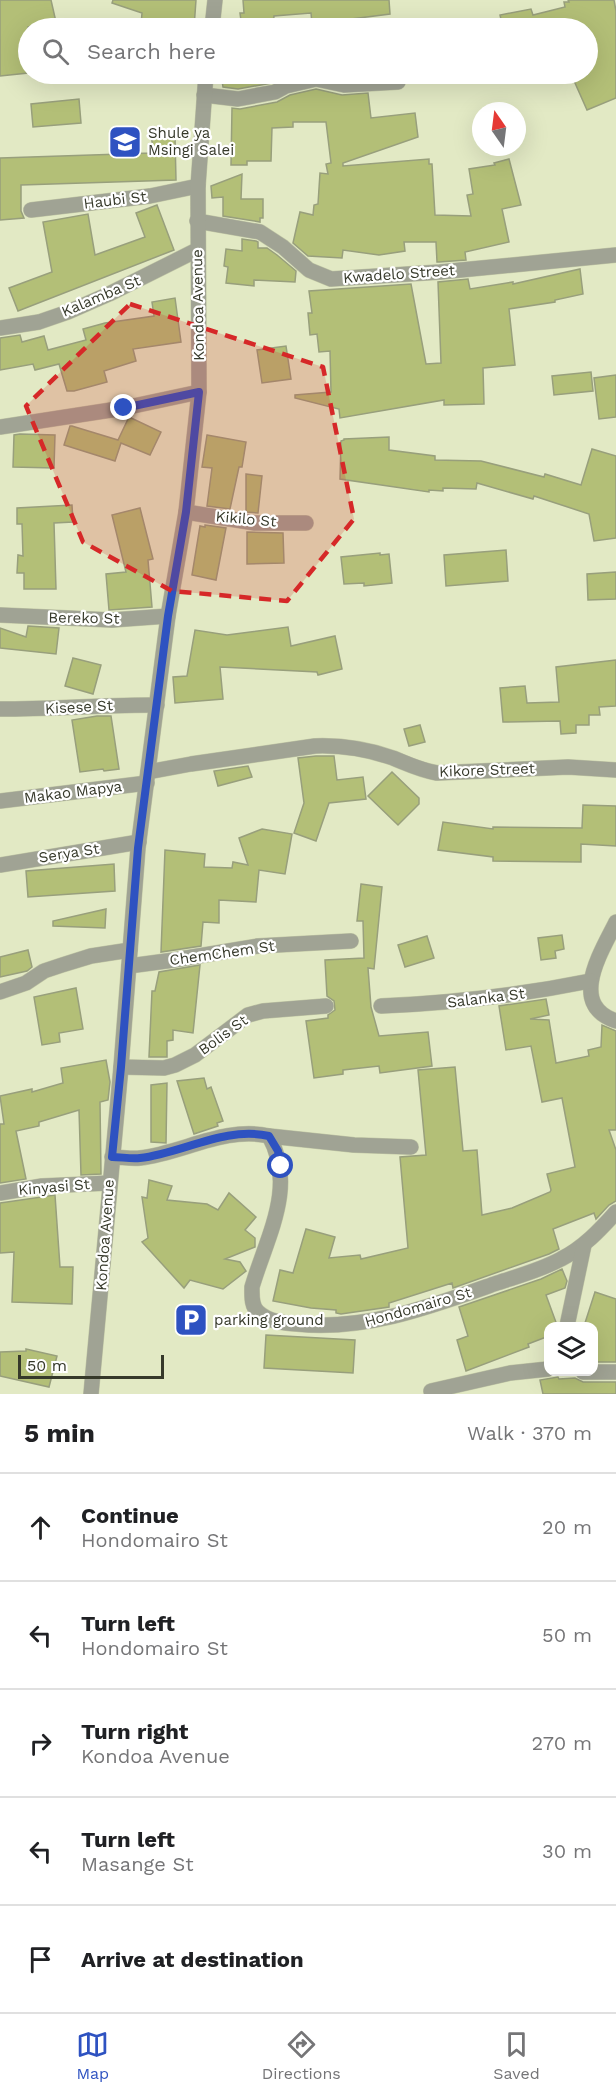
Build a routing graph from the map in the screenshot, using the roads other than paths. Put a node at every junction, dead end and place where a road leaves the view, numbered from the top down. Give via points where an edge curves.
1 (215, 0) edge
2 (213, 18) edge
3 (205, 84) edge
4 (295, 84) edge
5 (339, 84) edge
6 (362, 84) edge
7 (204, 95) junction
8 (198, 186) junction
9 (31, 210) dead end
10 (197, 221) junction
11 (197, 250) junction
12 (616, 255) edge
13 (0, 328) edge
14 (199, 392) junction
15 (0, 427) edge
16 (186, 512) junction
17 (306, 523) dead end
18 (0, 615) edge
19 (168, 616) junction
20 (157, 705) junction
21 (0, 709) edge
22 (616, 770) edge
23 (147, 777) junction
24 (0, 801) edge
25 (139, 842) junction
26 (0, 865) edge
27 (616, 922) edge
28 (351, 941) dead end
29 (130, 950) junction
30 (129, 966) junction
31 (590, 981) junction
32 (0, 992) edge
33 (326, 1006) dead end
34 (381, 1006) dead end
35 (616, 1021) edge
36 (121, 1067) junction
37 (269, 1136) junction
38 (411, 1148) dead end
39 (112, 1157) junction
40 (109, 1183) junction
41 (0, 1193) edge
42 (616, 1212) edge
43 (584, 1245) junction
44 (568, 1322) edge
45 (544, 1370) edge
46 (598, 1371) edge
47 (616, 1372) edge
48 (432, 1391) dead end
49 (91, 1394) edge

1 - 2 street
3 - 7 street, Kondoa Avenue
4 - 7 street via 238,99
5 - 6 street
7 - 8 street, Kondoa Avenue
8 - 9 street, Haubi St via 150,196
8 - 10 street, Kondoa Avenue
10 - 11 street, Kondoa Avenue
10 - 12 street, Kwadelo Street via 260,232 309,270 332,279
11 - 13 street, Kalamba St via 68,312 39,322
11 - 14 street, Kondoa Avenue
14 - 15 street
14 - 16 street, Kondoa Avenue
16 - 17 street, Kikilo St via 255,523
16 - 19 street, Kondoa Avenue
18 - 19 street, Bereko St via 112,620
19 - 20 street, Kondoa Avenue
20 - 21 street, Kisese St
20 - 23 street, Kondoa Avenue
22 - 23 street, Kikore Street via 568,767 436,773 369,751 331,745 191,764
23 - 24 street, Makao Mapya
23 - 25 street, Kondoa Avenue
25 - 26 street, Serya St
25 - 29 street, Kondoa Avenue
27 - 31 street
28 - 30 street, ChemChem St via 258,946
29 - 30 street, Kondoa Avenue
29 - 32 street via 62,965
30 - 36 street, Kondoa Avenue
31 - 34 street, Salanka St via 477,1000
31 - 35 street via 596,1005 606,1018
33 - 36 street, Bolis St via 248,1015 195,1055 175,1065
36 - 39 street, Kondoa Avenue
37 - 38 street
37 - 39 street via 239,1134 139,1159
37 - 43 street, Hondomairo St via 278,1151 282,1183 252,1298 258,1312 276,1322 323,1326 373,1322 532,1272
39 - 40 street, Kondoa Avenue
40 - 41 street, Kinyasi St via 42,1186
40 - 49 street, Kondoa Avenue
42 - 43 street, Hondomairo St
43 - 44 street
45 - 48 street
46 - 47 street

